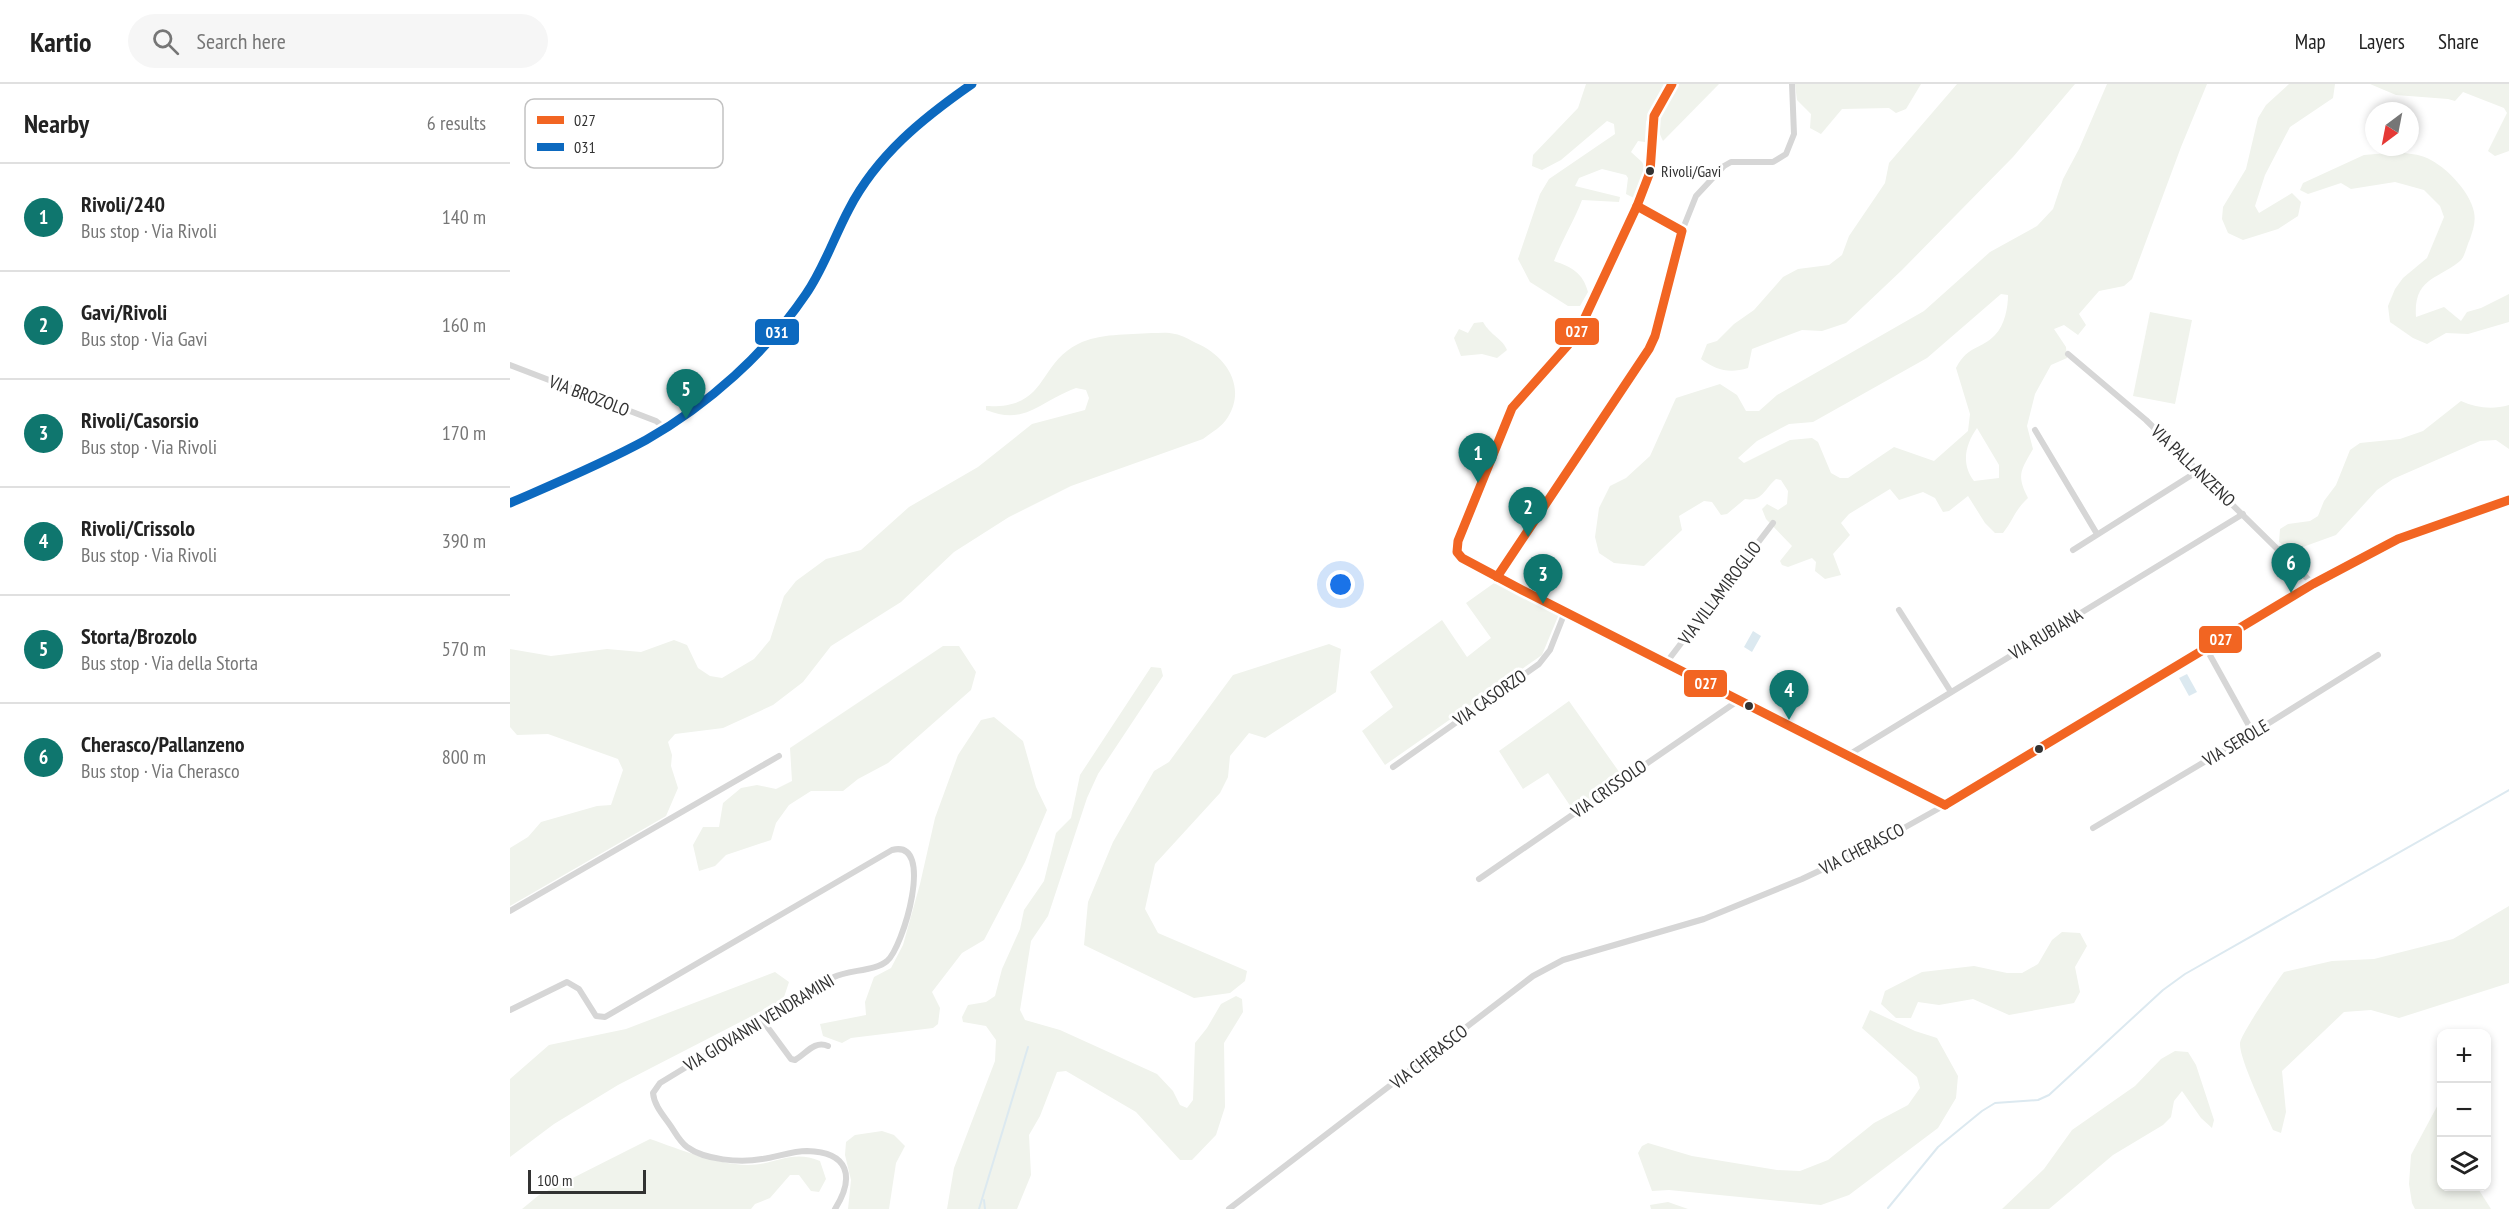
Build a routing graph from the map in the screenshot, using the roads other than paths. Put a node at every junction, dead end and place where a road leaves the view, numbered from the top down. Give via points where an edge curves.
1 (972, 84) edge
2 (1672, 84) edge
3 (1792, 84) edge
4 (1637, 206) junction
5 (1682, 231) junction
6 (2068, 354) dead end
7 (510, 365) edge
8 (666, 429) junction
9 (2035, 430) dead end
10 (2198, 471) junction
11 (2509, 500) edge
12 (510, 503) edge
13 (2243, 514) junction
14 (1773, 523) dead end
15 (2097, 534) junction
16 (2073, 550) dead end
17 (1497, 577) junction
18 (2313, 584) junction
19 (1899, 610) dead end
20 (1565, 612) junction
21 (2206, 648) junction
22 (2378, 655) dead end
23 (1666, 663) junction
24 (1951, 692) junction
25 (1739, 700) junction
26 (2253, 733) junction
27 (1850, 754) junction
28 (779, 756) dead end
29 (1393, 767) dead end
30 (1945, 805) junction
31 (2093, 828) dead end
32 (1479, 879) dead end
33 (510, 911) edge
34 (510, 1010) edge
35 (763, 1021) junction
36 (828, 1046) dead end
37 (835, 1209) edge
38 (1229, 1209) edge

1 - 8 main road via 886,153 850,208 813,284 780,327 709,398
2 - 4 street via 1656,109 1652,164
3 - 5 street via 1794,134 1786,154 1773,162 1731,162 1724,166 1696,196
4 - 5 street
4 - 17 street via 1575,336 1512,408 1458,541 1456,550 1460,556
5 - 17 street via 1649,350
6 - 10 street, VIA PALLANZENO
7 - 8 street, VIA BROZOLO via 656,421
8 - 12 main road
9 - 15 street
10 - 13 street, VIA PALLANZENO
10 - 15 street
11 - 18 street, VIA CHERASCO via 2398,538
13 - 18 street, VIA PALLANZENO
13 - 24 street, VIA RUBIANA
14 - 23 street, VIA VILLAMIROGLIO
15 - 16 street
17 - 20 street
18 - 21 street, VIA CHERASCO
19 - 24 street
20 - 23 street
20 - 29 street, VIA CASORZO via 1550,650 1539,664
21 - 26 street
21 - 30 street, VIA CHERASCO
22 - 26 street, VIA SEROLE
23 - 25 street
24 - 27 street, VIA RUBIANA
25 - 27 street
25 - 32 street, VIA CRISSOLO
26 - 31 street, VIA SEROLE
27 - 30 street
28 - 33 street
30 - 38 street, VIA CHERASCO via 1802,879 1704,919 1563,960 1533,976
34 - 35 street, VIA GIOVANNI VENDRAMINI via 570,982 579,988 596,1016 605,1017 892,850 906,852 914,867 915,890 890,958 882,964 834,977
35 - 36 street via 791,1059 800,1058 819,1044
35 - 37 street, VIA GIOVANNI VENDRAMINI via 660,1083 653,1093 654,1099 680,1141 699,1153 748,1161 806,1151 837,1160 848,1178

